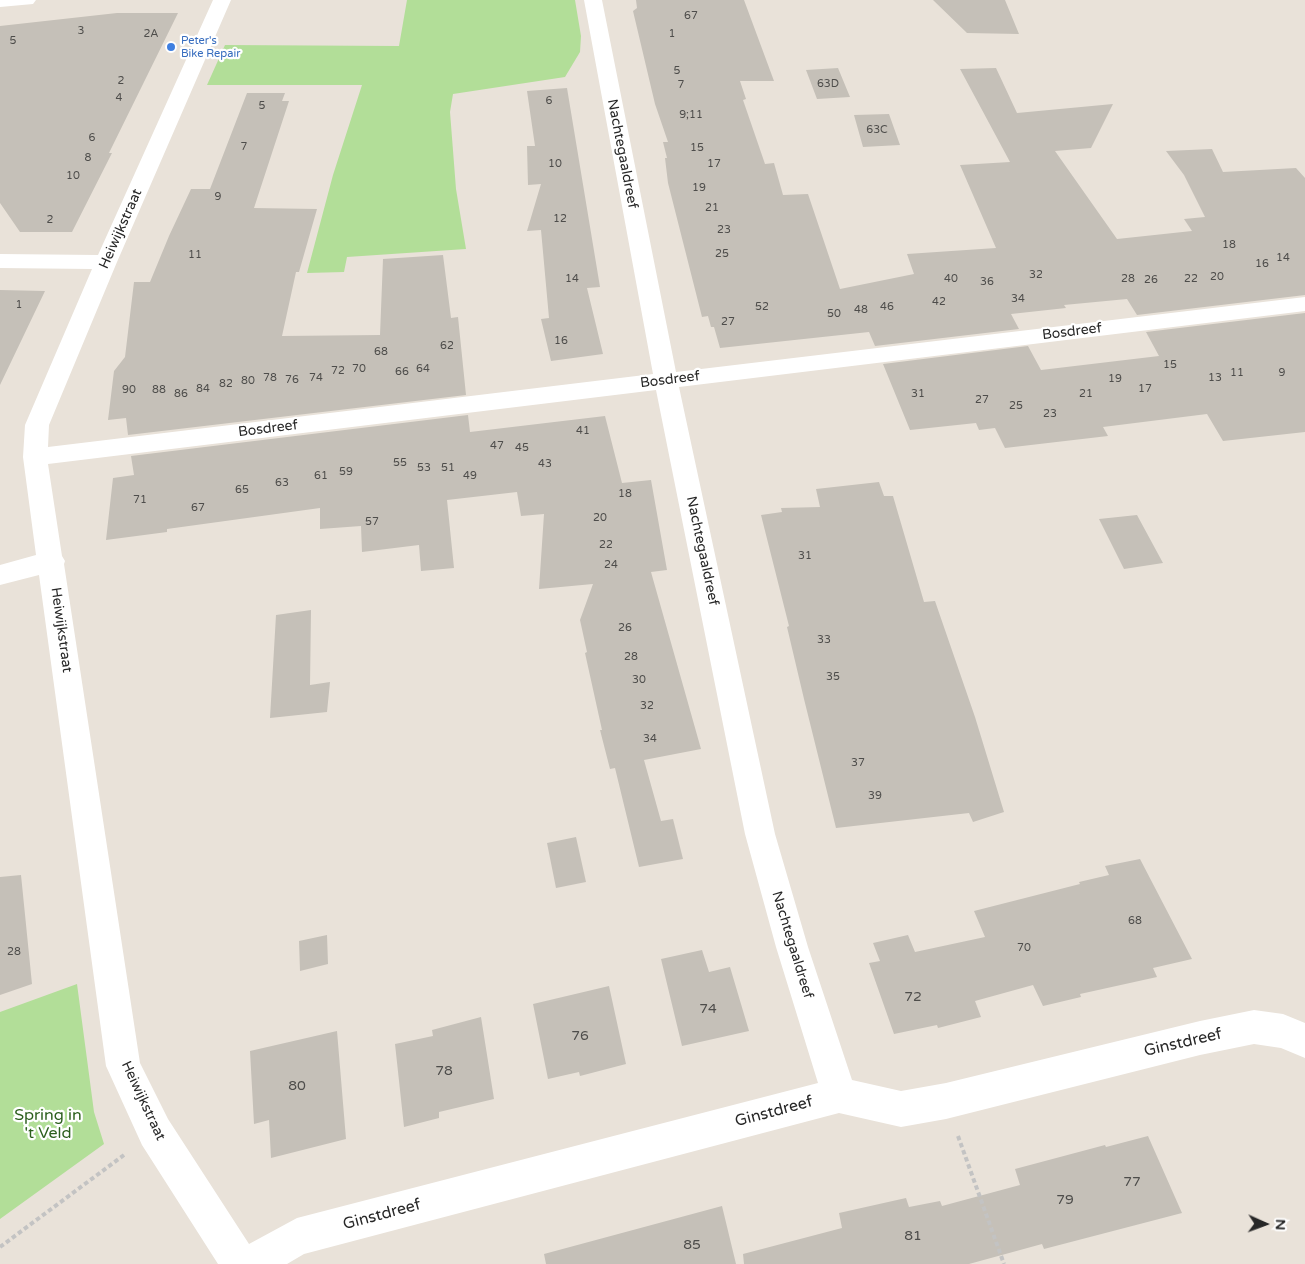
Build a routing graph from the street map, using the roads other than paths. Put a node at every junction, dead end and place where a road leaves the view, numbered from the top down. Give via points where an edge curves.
1 (27, 0) edge
2 (222, 0) edge
3 (593, 0) edge
4 (0, 2) edge
5 (0, 262) edge
6 (106, 262) junction
7 (1305, 304) edge
8 (666, 381) junction
9 (36, 457) junction
10 (52, 561) junction
11 (0, 575) edge
12 (1305, 1041) edge
13 (839, 1095) junction
14 (240, 1264) edge
15 (251, 1264) edge

1 - 4 street
2 - 6 street, Heiwijkstraat
3 - 8 street, Nachtegaaldreef
5 - 6 street
6 - 9 street, Heiwijkstraat via 37,425
7 - 8 street, Bosdreef
8 - 9 street, Bosdreef
8 - 13 street, Nachtegaaldreef via 760,834
9 - 10 street, Heiwijkstraat
10 - 11 street
10 - 14 street, Heiwijkstraat via 123,1066 155,1132
12 - 13 street, Ginstdreef via 1283,1031 1254,1027 901,1109
13 - 15 street, Ginstdreef via 297,1237

